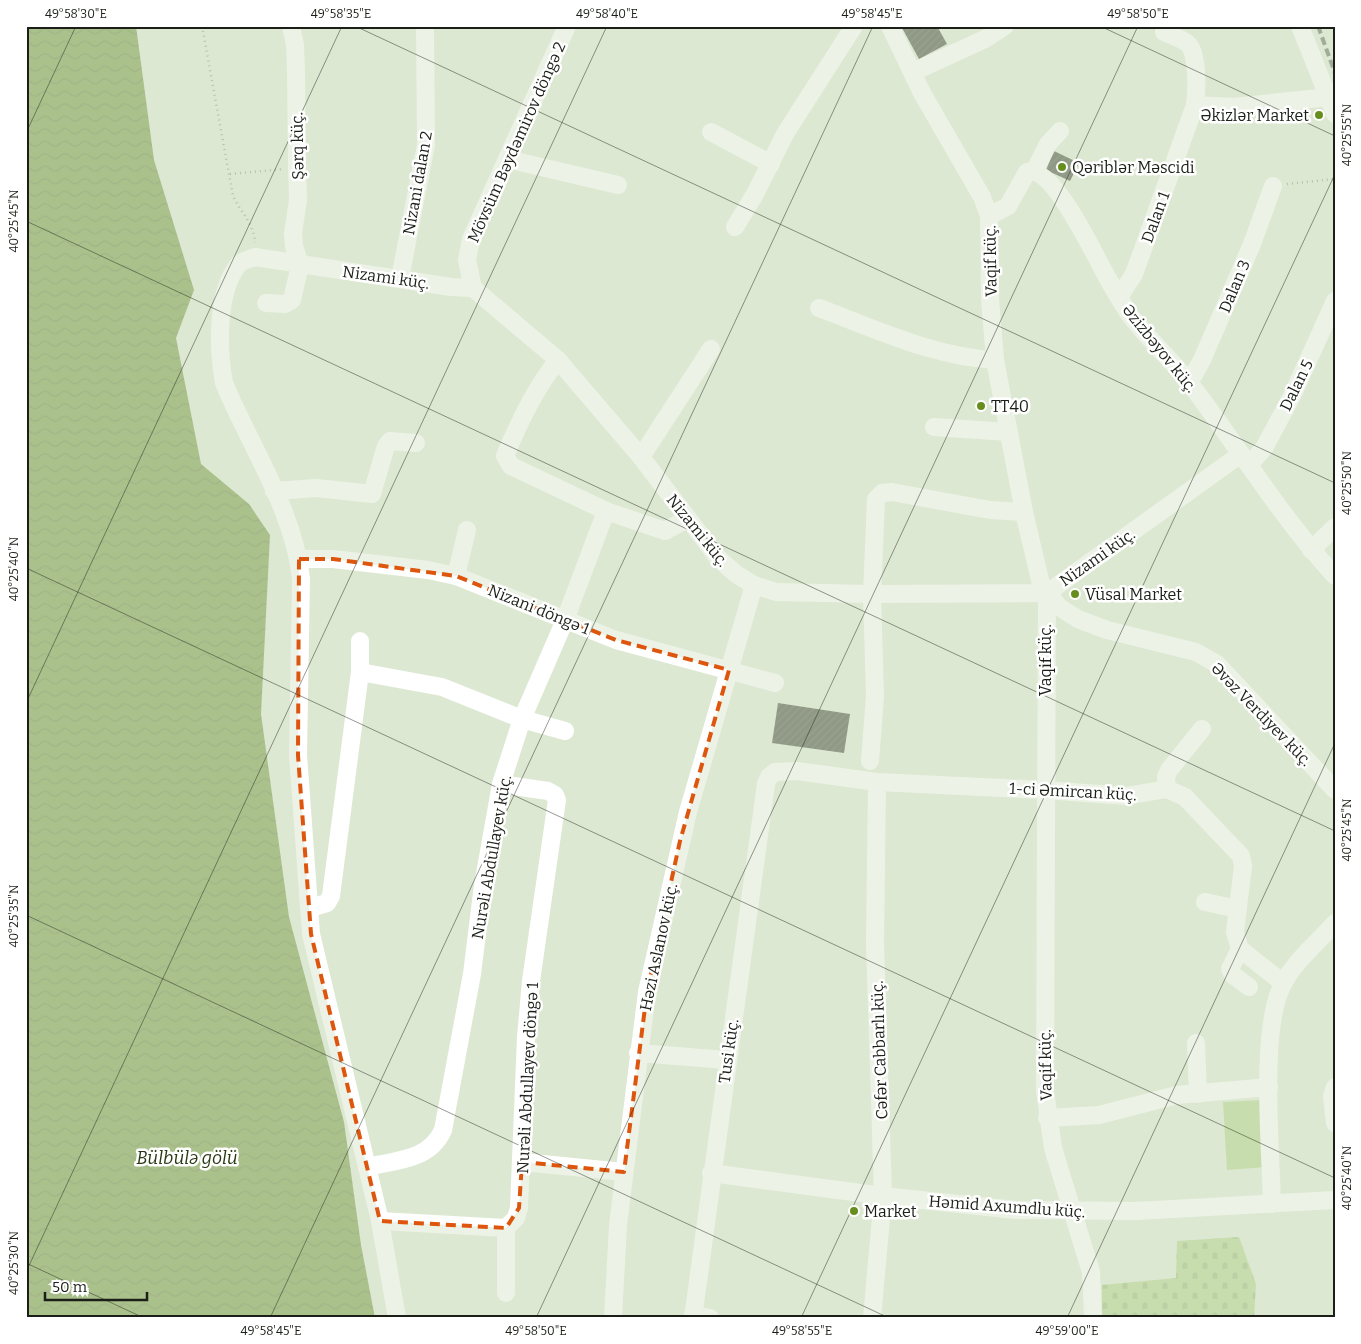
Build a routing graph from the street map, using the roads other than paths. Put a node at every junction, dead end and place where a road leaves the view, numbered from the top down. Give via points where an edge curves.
1 (291, 26) edge
2 (424, 26) edge
3 (567, 26) edge
4 (854, 26) edge
5 (890, 26) edge
6 (1005, 26) edge
7 (1300, 26) edge
8 (1164, 32) dead end
9 (912, 72) junction
10 (1195, 104) junction
11 (1332, 105) edge
12 (1060, 131) dead end
13 (711, 132) dead end
14 (507, 159) junction
15 (770, 164) junction
16 (1034, 172) junction
17 (618, 185) dead end
18 (1273, 186) road end
19 (989, 216) junction
20 (735, 227) dead end
21 (300, 265) junction
22 (400, 278) junction
23 (473, 288) junction
24 (1119, 297) junction
25 (1335, 301) edge
26 (266, 303) dead end
27 (819, 308) dead end
28 (712, 349) dead end
29 (558, 360) junction
30 (995, 360) junction
31 (1189, 383) junction
32 (934, 428) dead end
33 (1008, 432) junction
34 (416, 443) dead end
35 (641, 457) junction
36 (1245, 460) junction
37 (274, 491) junction
38 (606, 511) junction
39 (1024, 512) junction
40 (687, 519) junction
41 (1335, 527) edge
42 (467, 530) dead end
43 (1311, 550) junction
44 (299, 559) junction
45 (456, 576) junction
46 (1335, 576) edge
47 (754, 585) junction
48 (1047, 592) junction
49 (872, 594) junction
50 (565, 620) junction
51 (360, 641) dead end
52 (729, 670) junction
53 (360, 672) junction
54 (775, 683) dead end
55 (522, 719) junction
56 (1202, 728) dead end
57 (565, 732) dead end
58 (870, 761) dead end
59 (877, 782) junction
60 (501, 784) junction
61 (766, 784) joint
62 (1167, 789) junction
63 (1045, 790) junction
64 (1335, 790) edge
65 (1205, 902) dead end
66 (310, 908) junction
67 (1238, 910) junction
68 (1335, 923) edge
69 (1240, 949) junction
70 (1283, 983) junction
71 (1249, 987) dead end
72 (1196, 1043) dead end
73 (638, 1053) junction
74 (727, 1060) junction
75 (1269, 1087) junction
76 (1335, 1087) edge
77 (1198, 1094) junction
78 (1334, 1117) edge
79 (1047, 1118) junction
80 (522, 1162) junction
81 (367, 1167) junction
82 (624, 1172) junction
83 (711, 1173) junction
84 (883, 1196) junction
85 (1335, 1200) edge
86 (1272, 1204) junction
87 (1073, 1212) junction
88 (380, 1221) junction
89 (506, 1228) junction
90 (506, 1293) dead end
91 (699, 1317) edge
92 (397, 1318) edge
93 (613, 1318) edge
94 (872, 1318) edge
95 (1094, 1318) edge

1 - 21 street, Şərq küç. via 295,45 298,200 294,246
2 - 22 street, Nizani dalan 2 via 426,145
3 - 14 street, Mövsüm Bəydəmirov döngə 2
4 - 15 street via 799,111
5 - 9 street, Vaqif küç.
6 - 9 street
7 - 11 street
8 - 10 street, Dalan 1 via 1190,46 1194,56
9 - 19 street, Vaqif küç. via 982,197
10 - 11 street via 1233,107
10 - 24 street, Dalan 1 via 1134,274
12 - 16 street via 1048,144
13 - 15 street
14 - 17 street
14 - 23 street, Mövsüm Bəydəmirov döngə 2 via 471,239 467,260
15 - 20 street
16 - 19 street via 1030,171 1024,177 1008,206
16 - 24 street, Əzizbəyov küç. via 1050,183 1080,225
18 - 31 street, Dalan 3 via 1252,244
19 - 30 street, Vaqif küç.
21 - 22 street, Nizami küç.
21 - 26 street via 292,300 285,304
21 - 37 street, Nizami küç. via 255,257 239,263 226,296 219,342 224,383
22 - 23 street, Nizami küç.
23 - 29 street, Nizami küç.
24 - 31 street, Əzizbəyov küç. via 1133,319
25 - 36 street, Dalan 5 via 1292,396 1264,448
27 - 30 street via 926,347 967,359
28 - 35 street
29 - 35 street, Nizami küç.
29 - 38 street via 529,404 505,456 506,461
30 - 33 street, Vaqif küç.
31 - 36 street, Əzizbəyov küç.
32 - 33 street
33 - 39 street, Vaqif küç.
34 - 37 street via 390,441 372,494 317,488
35 - 40 street, Nizami küç.
36 - 43 street, Əzizbəyov küç.
36 - 48 street, Nizami küç.
37 - 44 street via 294,535
38 - 40 street via 666,530
38 - 50 street, Nurəli Abdullayev küç.
39 - 48 street, Vaqif küç. via 1038,576
39 - 49 street via 990,510 892,492 882,493 876,499 874,509
40 - 47 street, Nizami küç. via 719,559
41 - 43 street
42 - 45 street
43 - 46 street, Əzizbəyov küç.
44 - 45 street, Nizani döngə 1 via 332,559
44 - 66 street via 298,755
45 - 50 street, Nizani döngə 1
47 - 49 street, Nizami küç. via 776,592 800,594
47 - 52 street, Həzi Aslanov küç.
48 - 49 street, Nizami küç.
48 - 63 street, Vaqif küç.
48 - 64 street, Əvəz Verdiyev küç. via 1059,607 1090,624 1208,657
49 - 58 street via 875,696
50 - 52 street, Nizani döngə 1 via 616,640
50 - 55 street, Nurəli Abdullayev küç.
51 - 53 street
52 - 54 street, Nizani döngə 1
52 - 73 street, Həzi Aslanov küç. via 680,841 647,992
53 - 55 street via 442,687
53 - 66 street via 331,896 327,903
55 - 57 street
55 - 60 street, Nurəli Abdullayev küç.
56 - 62 street via 1169,770
59 - 61 street, 1-ci Əmircan küç. via 797,771 775,772
59 - 63 street, 1-ci Əmircan küç.
59 - 84 street, Cəfər Cabbarlı küç. via 875,943
60 - 80 street, Nurəli Abdullayev döngə 1 via 548,791 557,800 530,1000
60 - 81 street, Nurəli Abdullayev küç. via 483,885 472,974 443,1130 438,1142 424,1154
61 - 74 street, Tusi küç.
62 - 63 street, 1-ci Əmircan küç. via 1126,796
62 - 67 street via 1177,791 1189,800 1240,856 1243,866
63 - 79 street, Vaqif küç.
65 - 67 street
66 - 81 street via 311,934 324,994
67 - 69 street via 1235,932
68 - 70 street
69 - 70 street
69 - 71 street via 1230,969
70 - 75 street via 1271,1024
72 - 77 street
73 - 74 street
73 - 82 street, Həzi Aslanov küç.
74 - 83 street, Tusi küç.
75 - 77 street
75 - 86 street
76 - 78 street via 1332,1096
77 - 79 street via 1098,1115
79 - 87 street, Vaqif küç. via 1061,1180
80 - 82 street
80 - 89 street, Nurəli Abdullayev döngə 1 via 519,1208 516,1218
81 - 88 street
82 - 93 street, Həzi Aslanov küç.
83 - 84 street, Həmid Axumdlu küç.
83 - 91 street, Tusi küç.
84 - 87 street, Həmid Axumdlu küç. via 1016,1210
84 - 94 street, Cəfər Cabbarlı küç.
85 - 86 street, Həmid Axumdlu küç.
86 - 87 street, Həmid Axumdlu küç.
87 - 95 street, Vaqif küç. via 1091,1272
88 - 89 street
88 - 92 street
89 - 90 street

